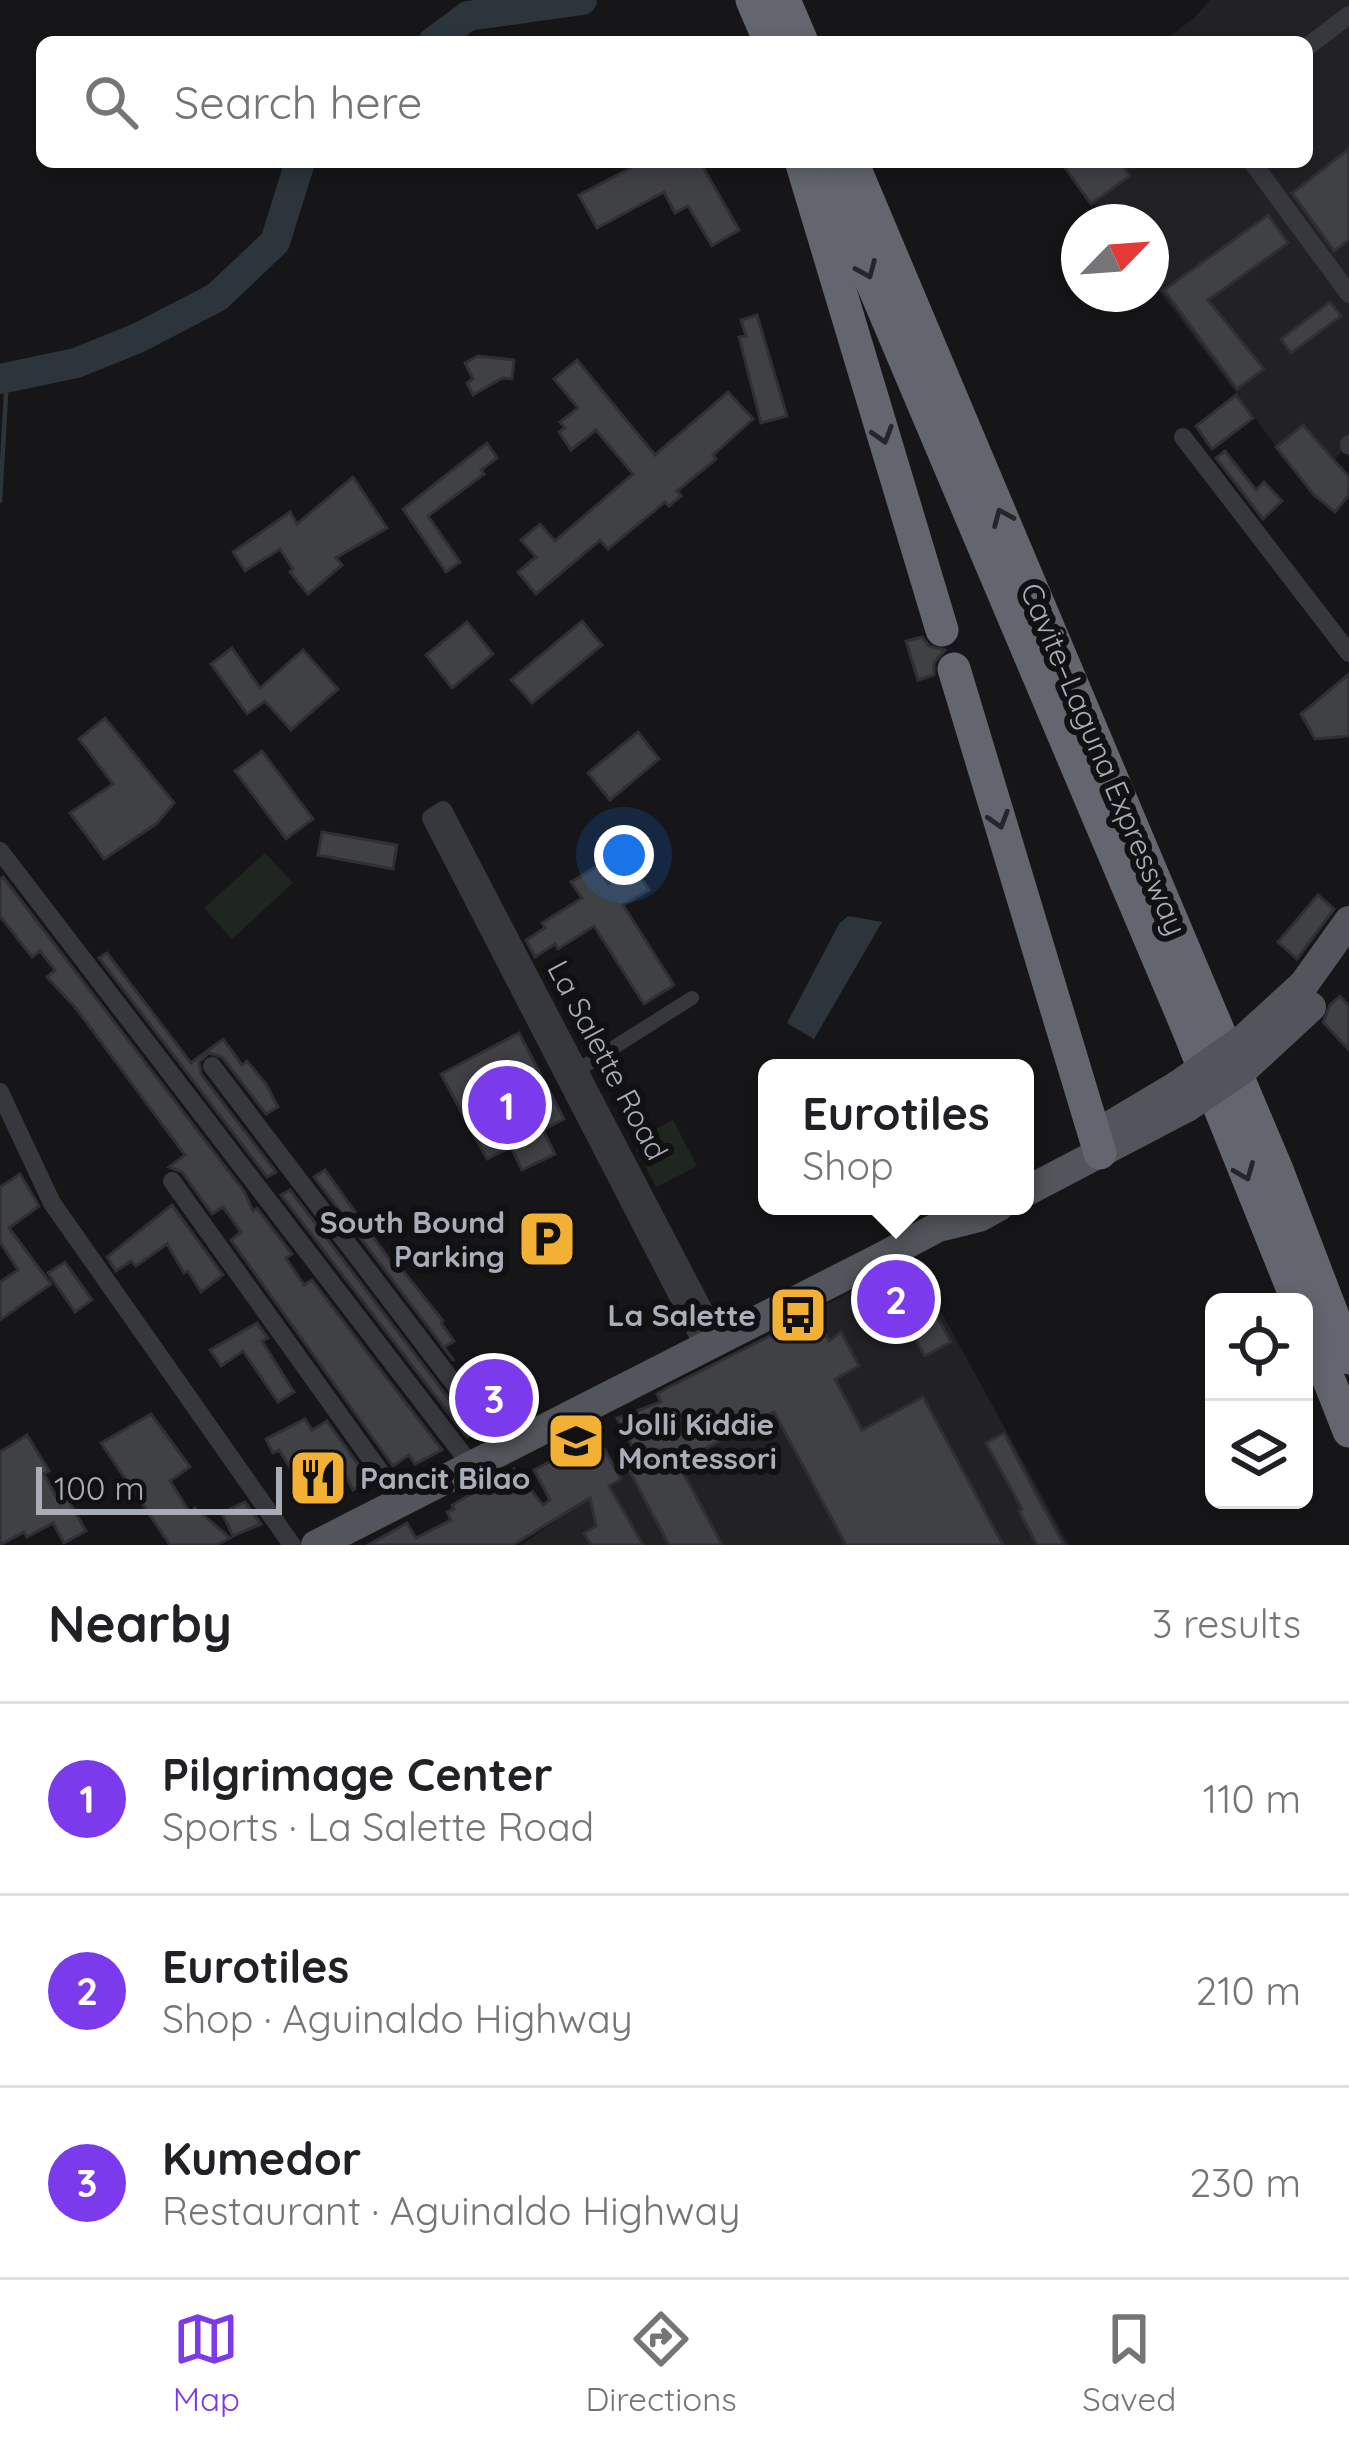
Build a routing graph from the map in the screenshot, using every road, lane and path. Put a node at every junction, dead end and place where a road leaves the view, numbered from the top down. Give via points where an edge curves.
1 (763, 1) edge
2 (1349, 15) edge
3 (767, 36) edge
4 (796, 36) edge
5 (1313, 42) edge
6 (803, 168) edge
7 (824, 168) edge
8 (856, 168) edge
9 (1256, 168) edge
10 (1349, 294) edge
11 (1183, 437) dead end
12 (942, 630) dead end
13 (1349, 653) edge
14 (954, 669) dead end
15 (437, 814) dead end
16 (0, 851) edge
17 (1349, 921) edge
18 (1349, 958) edge
19 (1308, 996) junction
20 (692, 998) dead end
21 (212, 1066) dead end
22 (573, 1074) junction
23 (0, 1092) edge
24 (1097, 1144) junction
25 (1034, 1168) edge
26 (1276, 1170) junction
27 (172, 1180) dead end
28 (1034, 1186) edge
29 (952, 1215) edge
30 (981, 1215) edge
31 (938, 1227) junction
32 (1294, 1293) edge
33 (1349, 1321) edge
34 (1313, 1340) edge
35 (711, 1343) junction
36 (1349, 1358) edge
37 (1349, 1431) edge
38 (504, 1448) junction
39 (472, 1465) junction
40 (401, 1502) junction
41 (292, 1545) edge
42 (316, 1545) edge

1 - 3 highway
1 - 4 highway
2 - 5 street
6 -> 12 highway
7 -> 32 highway, Cavite–Laguna Expressway
26 -> 8 highway, Cavite–Laguna Expressway
9 - 10 street
11 - 13 street
14 -> 24 highway
15 - 22 street, La Salette Road
16 - 39 street
17 - 19 main road
18 - 19 main road
19 - 24 main road, bridge via 1246,1067
20 - 22 street
21 - 38 street
22 - 35 street, La Salette Road
23 - 41 street via 52,1203
24 - 25 main road
24 - 28 main road
26 - 33 highway
26 - 36 highway, Cavite–Laguna Expressway
27 - 40 street
29 - 31 main road
30 - 31 main road
31 - 35 main road
34 - 37 highway
35 - 38 main road
38 - 39 main road
39 - 40 main road
40 - 42 main road

